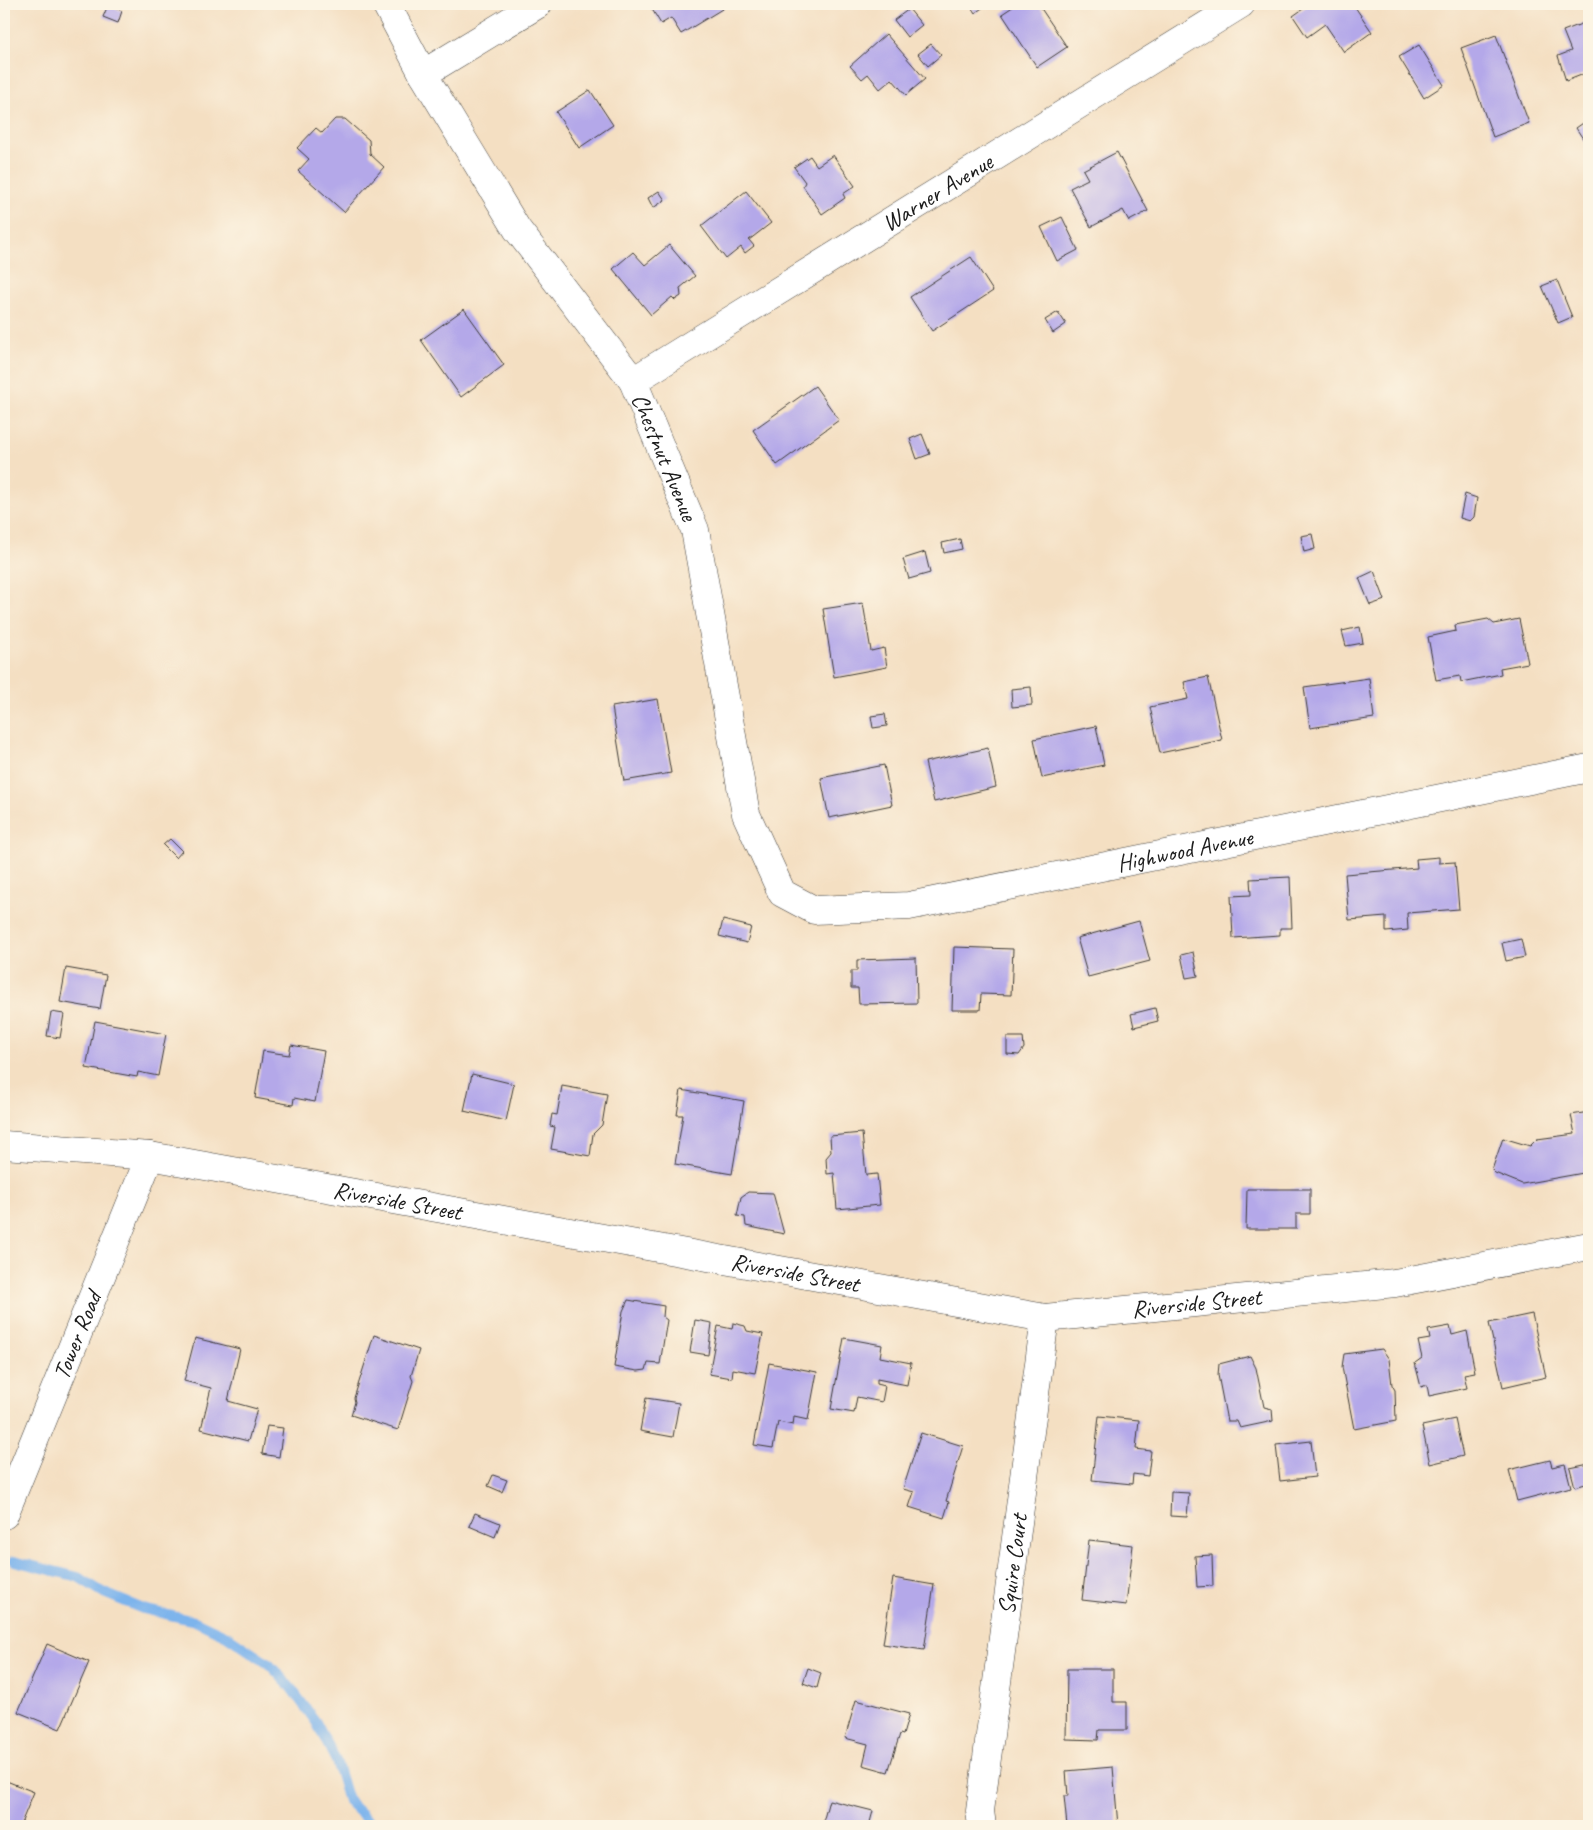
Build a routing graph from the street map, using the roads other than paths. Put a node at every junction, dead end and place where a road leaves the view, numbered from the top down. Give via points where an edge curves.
1 (386, 4) edge
2 (538, 4) edge
3 (1241, 4) edge
4 (423, 74) junction
5 (633, 381) junction
6 (1589, 768) edge
7 (782, 893) joint
8 (4, 1145) edge
9 (150, 1156) junction
10 (1589, 1246) edge
11 (1045, 1318) junction
12 (4, 1515) edge
13 (977, 1821) edge

1 - 4 street, Chestnut Avenue
2 - 4 street
3 - 5 street, Warner Avenue
4 - 5 street, Chestnut Avenue via 518,229
5 - 7 street, Chestnut Avenue via 695,530 746,814
6 - 7 street, Highwood Avenue via 909,906 814,910
8 - 9 street, Riverside Street
9 - 11 street, Riverside Street
9 - 12 street, Tower Road
10 - 11 street, Riverside Street via 1395,1284
11 - 13 street, Squire Court

